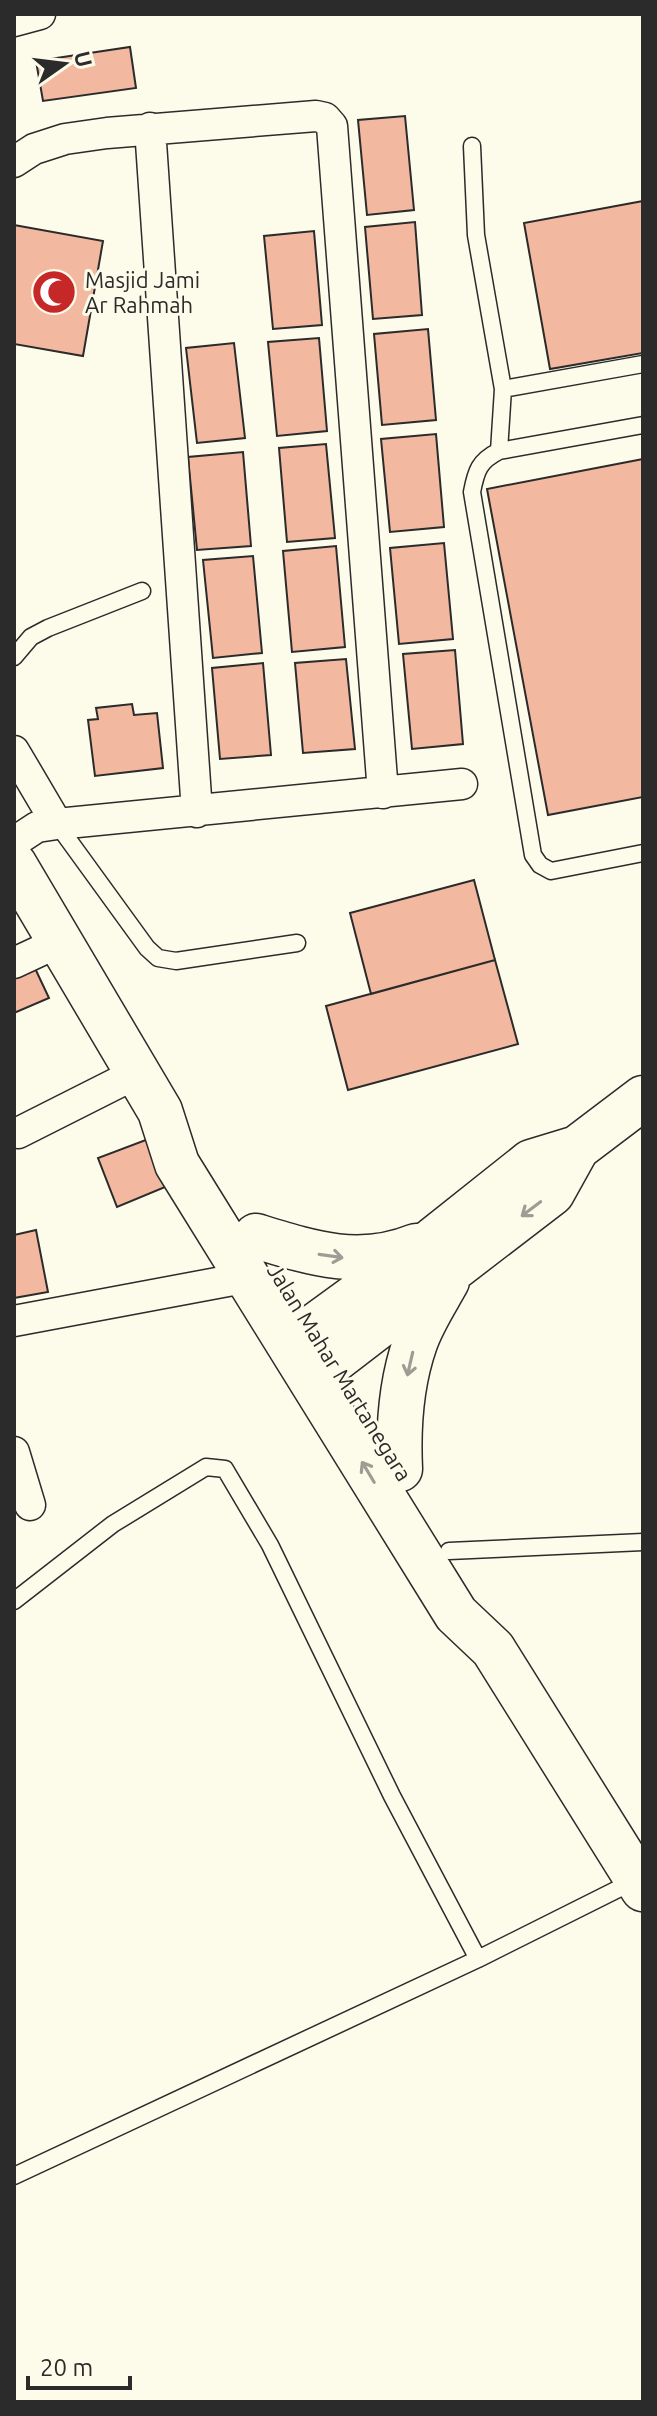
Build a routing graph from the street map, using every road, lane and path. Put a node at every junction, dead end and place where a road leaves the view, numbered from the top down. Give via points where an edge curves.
1 (40, 14) edge
2 (14, 21) edge
3 (150, 128) junction
4 (472, 146) dead end
5 (14, 162) edge
6 (643, 364) edge
7 (503, 389) junction
8 (643, 425) edge
9 (499, 451) junction
10 (142, 591) dead end
11 (14, 657) edge
12 (14, 751) edge
13 (462, 784) dead end
14 (383, 793) junction
15 (197, 812) junction
16 (57, 824) junction
17 (14, 842) edge
18 (643, 853) edge
19 (14, 864) edge
20 (59, 942) junction
21 (297, 943) dead end
22 (14, 963) edge
23 (137, 1073) junction
24 (643, 1098) edge
25 (18, 1133) dead end
26 (443, 1254) junction
27 (253, 1257) junction
28 (14, 1321) edge
29 (312, 1353) junction
30 (14, 1452) edge
31 (400, 1469) junction
32 (30, 1505) dead end
33 (643, 1542) edge
34 (449, 1551) junction
35 (14, 1601) edge
36 (493, 1649) junction
37 (640, 1884) edge
38 (478, 1959) junction
39 (14, 2176) edge

1 - 2 street
3 - 5 street via 65,139
3 - 14 street via 316,116 332,126
3 - 15 street
4 - 7 lane via 476,235
6 - 7 lane
7 - 9 lane
8 - 9 lane
9 - 18 lane via 484,458 476,470 472,492 533,855 551,871
10 - 11 lane via 48,628 31,637
12 - 16 street
13 - 14 street
14 - 15 street
15 - 16 street
16 - 17 street via 37,827
16 - 21 lane via 158,958 176,961
19 - 20 main road, Jalan Mahar Martanegara
20 - 22 street
20 - 23 main road, Jalan Mahar Martanegara
23 - 25 street
23 - 27 main road, Jalan Mahar Martanegara via 160,1111 201,1150
24 - 26 main road via 577,1148 531,1162
27 -> 26 main road
26 - 29 main road
26 -> 31 main road via 403,1397
27 - 28 street
27 - 29 main road, Jalan Mahar Martanegara
29 - 31 main road, Jalan Mahar Martanegara
36 -> 29 main road, Jalan Mahar Martanegara via 456,1614
30 - 32 street
31 - 34 main road, Jalan Mahar Martanegara
33 - 34 lane
34 - 36 main road, Jalan Mahar Martanegara via 480,1598
35 - 38 lane via 113,1524 206,1467 225,1469 270,1545
36 - 37 main road, Jalan Mahar Martanegara
37 - 38 lane
38 - 39 lane

